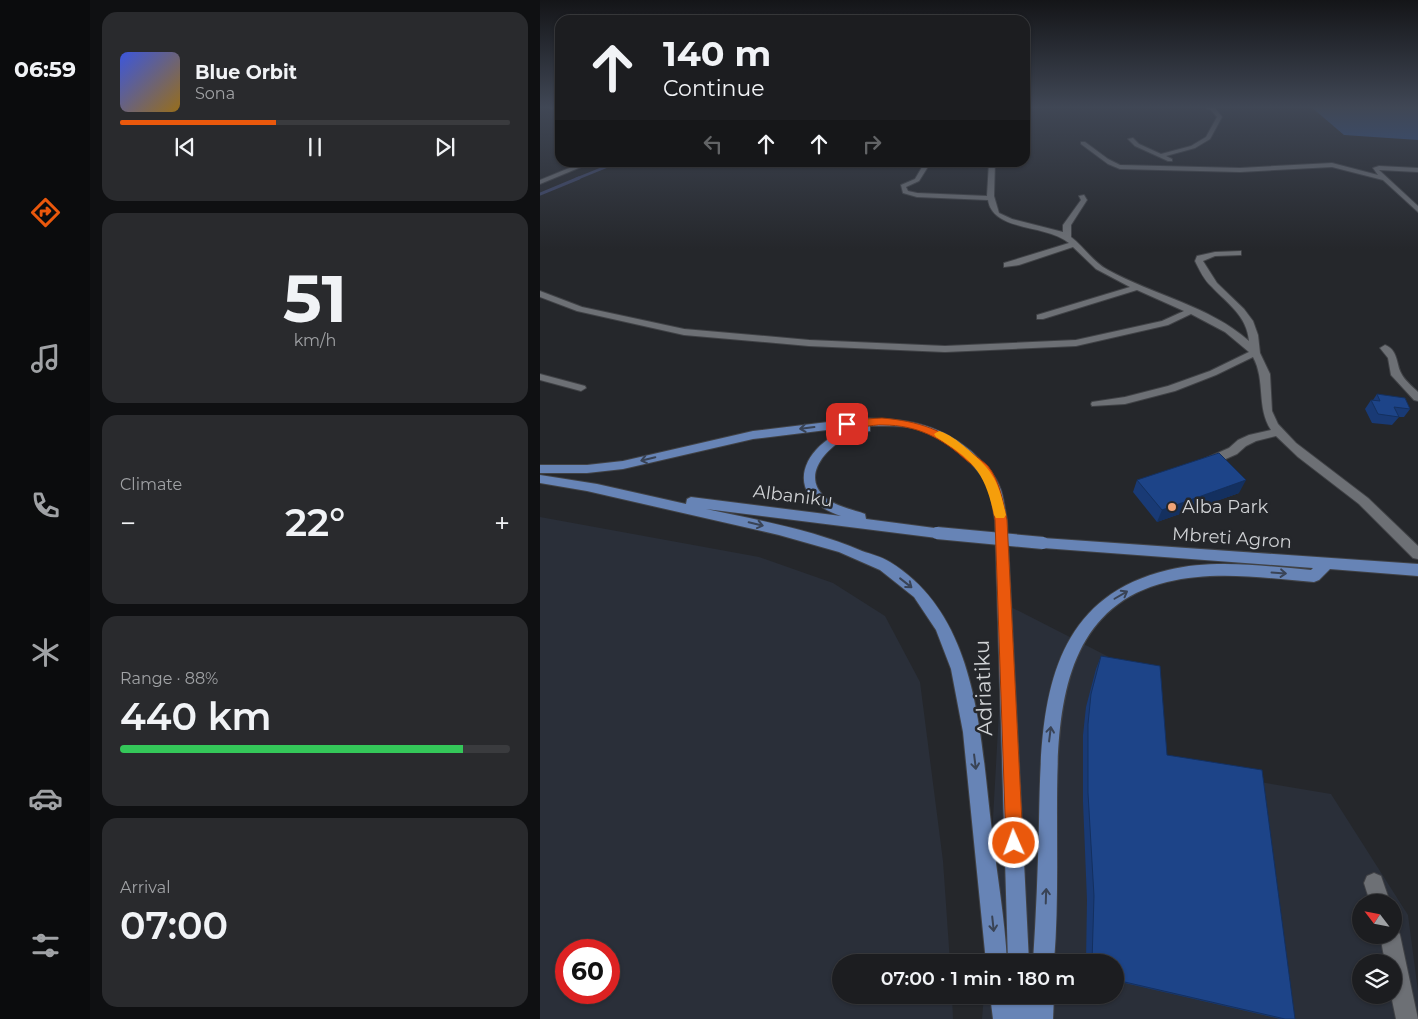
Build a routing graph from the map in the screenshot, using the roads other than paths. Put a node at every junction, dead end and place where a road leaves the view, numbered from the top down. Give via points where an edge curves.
1 (1098, 154) edge
2 (1159, 154) edge
3 (1168, 154) edge
4 (1163, 155) junction
5 (1339, 162) dead end
6 (578, 167) edge
7 (925, 167) edge
8 (992, 167) edge
9 (1214, 170) junction
10 (1418, 170) edge
11 (1386, 178) junction
12 (540, 182) edge
13 (1082, 196) dead end
14 (991, 198) junction
15 (1418, 210) edge
16 (1067, 237) junction
17 (1075, 244) junction
18 (1238, 253) dead end
19 (1007, 265) dead end
20 (1136, 288) junction
21 (540, 294) edge
22 (1191, 311) junction
23 (1040, 317) dead end
24 (1385, 348) dead end
25 (1255, 353) junction
26 (540, 377) edge
27 (581, 388) dead end
28 (1418, 398) edge
29 (1096, 404) dead end
30 (1278, 432) junction
31 (941, 435) junction
32 (1201, 464) edge
33 (540, 469) edge
34 (540, 479) edge
35 (589, 487) junction
36 (937, 533) junction
37 (1043, 543) joint
38 (1418, 554) edge
39 (1328, 563) junction
40 (1418, 570) edge
41 (1374, 883) dead end
42 (1377, 894) edge
43 (1392, 944) edge
44 (996, 954) edge
45 (1019, 954) edge
46 (1044, 954) edge
47 (1002, 1004) edge
48 (1021, 1004) edge
49 (1043, 1004) edge
50 (1004, 1019) edge
51 (1022, 1019) edge
52 (1042, 1019) edge
53 (1407, 1019) edge

1 - 9 street via 1120,167
2 - 4 street
3 - 4 street
4 - 9 street via 1178,163
5 - 11 street
6 - 12 street
7 - 14 street via 917,180 903,186 905,192
8 - 14 street
9 - 11 street via 1332,165
10 - 11 street via 1375,169
11 - 15 street
13 - 16 street via 1084,200 1067,226
14 - 16 street via 998,215 1006,220 1047,228
16 - 17 street
17 - 19 street
17 - 20 street via 1095,265
18 - 25 street via 1208,255 1199,261 1207,278 1244,312 1255,343
20 - 22 street
20 - 23 street
21 - 22 street via 557,302 684,332 945,349 1076,343 1165,323
22 - 25 street via 1220,325
24 - 28 street via 1393,358 1396,375
25 - 29 street via 1185,383 1124,401
25 - 30 street via 1263,362 1266,413
26 - 27 street
30 - 32 street via 1253,438 1233,451
30 - 38 street via 1355,494
31 -> 33 main road via 923,427 882,421 834,425 753,435 623,465
31 - 36 main road via 878,427 848,433 824,446 811,467 809,480 819,499 841,512
31 - 45 main road, Adriatiku via 984,469 995,490 1001,520
34 - 35 main road, Albaniku
35 - 36 main road, Albaniku via 653,498
35 -> 44 main road via 779,530 842,548 885,566 918,593 942,626 959,669 971,732
36 - 37 main road, Albaniku, bridge
37 - 39 main road, Mbreti Agron
39 - 40 main road, Mbreti Agron
46 -> 39 main road via 1049,737 1057,691 1082,629 1101,608 1120,594 1150,581 1186,573 1218,572 1314,576
41 - 42 street
43 - 53 street
47 - 50 main road
48 - 51 main road
49 - 52 main road

